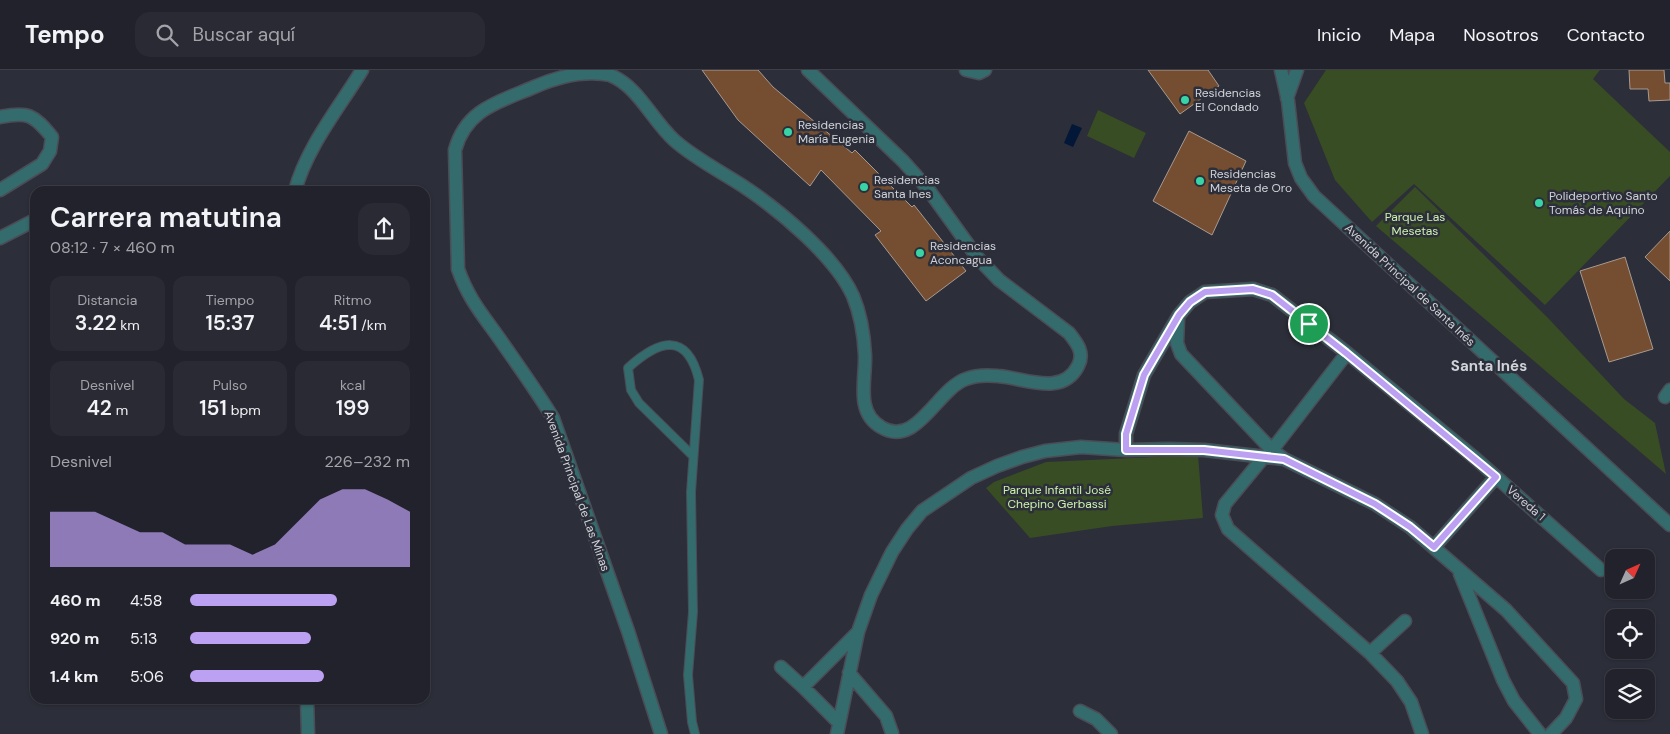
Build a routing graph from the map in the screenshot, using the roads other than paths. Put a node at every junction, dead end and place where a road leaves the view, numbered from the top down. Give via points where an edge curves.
1 (362, 70) edge
2 (808, 70) edge
3 (966, 70) edge
4 (985, 70) edge
5 (1281, 70) edge
6 (1297, 70) edge
7 (1287, 98) junction
8 (0, 117) edge
9 (297, 186) edge
10 (0, 190) edge
11 (30, 223) edge
12 (0, 238) edge
13 (1179, 315) junction
14 (1346, 353) junction
15 (1126, 450) junction
16 (1268, 454) junction
17 (693, 456) junction
18 (1496, 477) junction
19 (1670, 525) edge
20 (1434, 547) junction
21 (1601, 570) dead end
22 (1459, 571) junction
23 (1405, 621) dead end
24 (858, 632) junction
25 (1370, 653) junction
26 (781, 666) dead end
27 (849, 673) junction
28 (803, 687) junction
29 (307, 704) edge
30 (1080, 710) dead end
31 (837, 728) edge
32 (892, 733) dead end
33 (308, 734) edge
34 (661, 734) edge
35 (695, 734) edge
36 (1112, 734) edge
37 (1422, 734) edge
38 (1540, 734) edge
39 (1551, 734) edge

1 - 9 street via 312,148
2 - 34 street, Avenida Principal de Las Minas via 904,161 977,257 999,280 1069,333 1082,354 1074,373 1053,384 999,376 960,381 949,388 916,424 897,432 887,431 878,426 866,409 861,322 853,296 843,280 815,246 771,205 676,142 631,88 607,74 594,70 580,72 548,81 484,108 474,117 458,138 455,150 458,269 475,305 553,418
3 - 4 street
5 - 7 street, Avenida Principal de Santa Inés
6 - 7 street
7 - 19 street, Avenida Principal de Santa Inés via 1295,163 1314,196
8 - 10 street via 32,116 52,137 50,152 42,164
11 - 12 street
13 - 14 street, Vereda 1 via 1205,292 1253,289 1272,295
13 - 15 street, Vereda 1 via 1144,375 1126,434
13 - 16 street via 1177,336 1181,354
14 - 16 street
14 - 18 street, Vereda 1
15 - 16 street
15 - 24 street via 1081,447 1038,453 988,470 945,494 922,511 892,552 871,595
16 - 20 street via 1375,504
16 - 25 street via 1225,504 1222,515 1228,529
17 - 17 lane via 700,380 695,364 682,348 663,346 649,351 628,368 631,390 639,403
17 - 35 lane via 693,612 688,675
18 - 20 street
18 - 21 street, Vereda 1
20 - 22 street
22 - 38 street via 1507,687
22 - 39 street via 1506,610 1573,683 1576,699 1566,718
23 - 25 street
24 - 27 street
24 - 28 street
25 - 37 street via 1397,681 1410,702
26 - 28 street
27 - 31 street
27 - 32 street via 886,716
28 - 31 street
29 - 33 street
30 - 36 street

